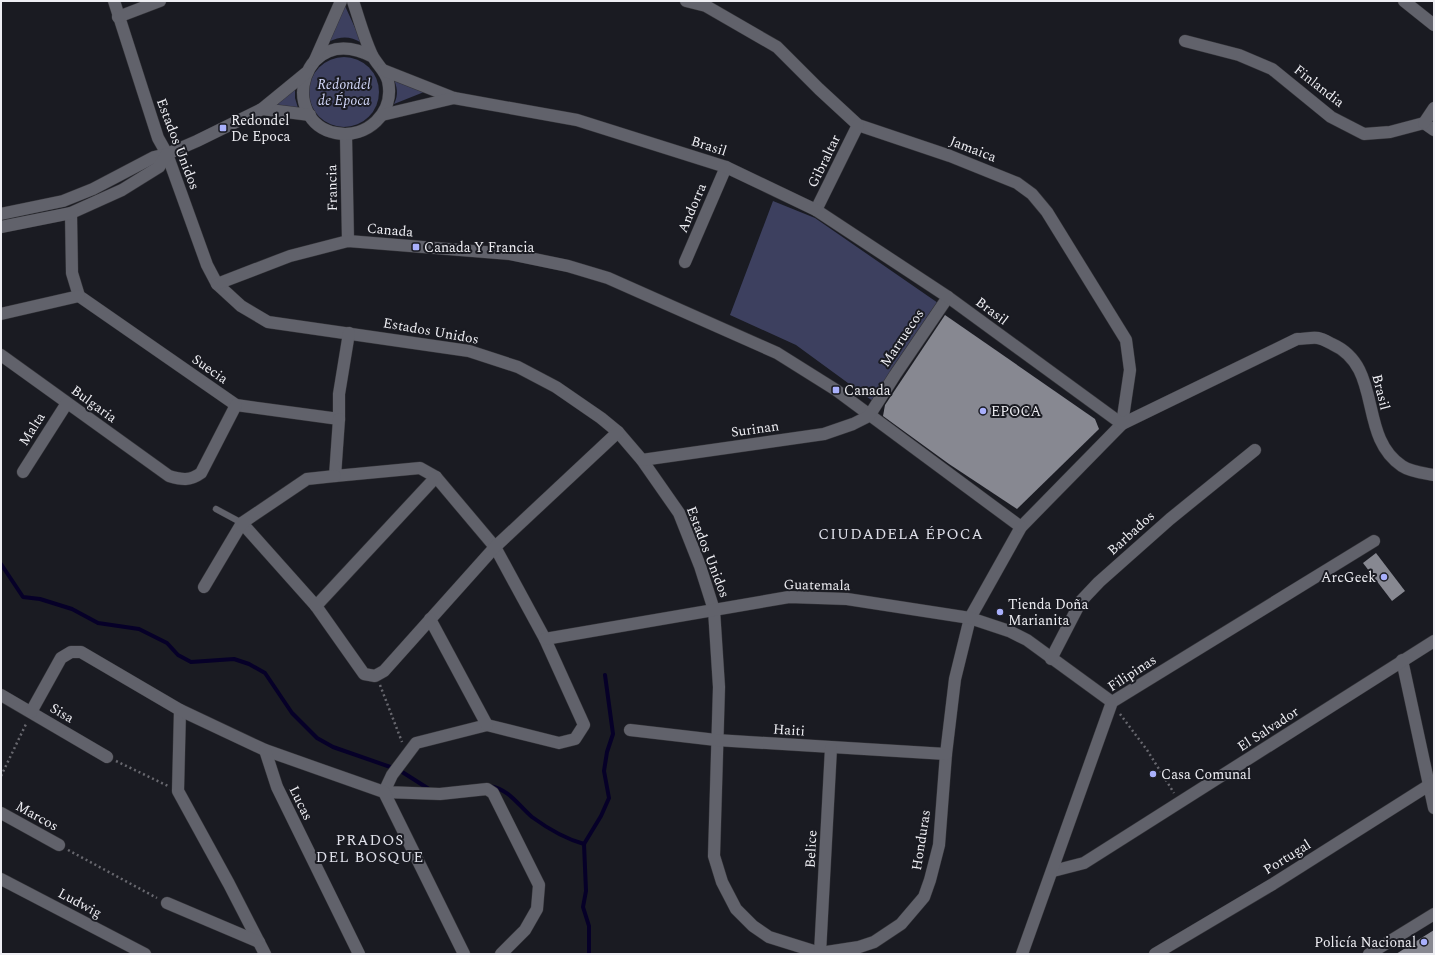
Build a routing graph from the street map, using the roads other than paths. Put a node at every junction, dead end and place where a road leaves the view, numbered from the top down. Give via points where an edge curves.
1 (114, 1) edge
2 (160, 1) edge
3 (341, 1) edge
4 (353, 1) edge
5 (686, 1) edge
6 (1404, 1) edge
7 (706, 4) edge
8 (118, 17) junction
9 (1434, 25) edge
10 (1185, 41) dead end
11 (373, 57) junction
12 (315, 60) junction
13 (384, 70) junction
14 (306, 73) junction
15 (454, 98) junction
16 (1434, 108) edge
17 (262, 109) junction
18 (310, 115) junction
19 (382, 115) junction
20 (1424, 123) junction
21 (858, 124) junction
22 (1434, 130) edge
23 (346, 135) junction
24 (167, 154) junction
25 (726, 167) junction
26 (816, 210) junction
27 (71, 213) junction
28 (1, 214) edge
29 (1, 226) edge
30 (348, 241) junction
31 (685, 262) dead end
32 (217, 284) junction
33 (79, 296) junction
34 (948, 297) junction
35 (1, 314) edge
36 (349, 333) junction
37 (1, 355) edge
38 (67, 403) junction
39 (236, 405) junction
40 (869, 416) junction
41 (339, 419) junction
42 (1122, 424) junction
43 (618, 432) junction
44 (1255, 450) dead end
45 (642, 460) junction
46 (23, 472) dead end
47 (1434, 475) edge
48 (335, 476) junction
49 (436, 477) junction
50 (216, 509) dead end
51 (242, 523) junction
52 (1021, 527) junction
53 (1374, 541) dead end
54 (495, 547) junction
55 (204, 587) dead end
56 (316, 606) junction
57 (714, 610) junction
58 (970, 618) junction
59 (430, 619) junction
60 (545, 639) junction
61 (1434, 641) edge
62 (1051, 659) junction
63 (1402, 660) junction
64 (1, 695) edge
65 (1112, 702) junction
66 (180, 710) junction
67 (31, 712) junction
68 (487, 725) junction
69 (630, 730) dead end
70 (716, 740) junction
71 (831, 748) junction
72 (265, 750) junction
73 (946, 754) junction
74 (107, 757) road end
75 (1431, 784) edge
76 (384, 792) junction
77 (1434, 808) edge
78 (1, 813) edge
79 (59, 845) road end
80 (1053, 871) junction
81 (1, 879) edge
82 (167, 903) road end
83 (736, 909) joint
84 (1434, 914) edge
85 (259, 942) junction
86 (820, 953) junction
87 (145, 954) edge
88 (265, 954) edge
89 (359, 954) edge
90 (464, 954) edge
91 (501, 954) edge
92 (1022, 954) edge
93 (1155, 954) edge
94 (1369, 954) edge

1 - 8 street, Estados Unidos
2 - 8 street
3 - 12 street
4 - 11 street
5 - 7 street, Jamaica
6 - 9 street
7 - 21 street, Jamaica via 777,47 819,90
8 - 24 street, Estados Unidos via 158,138
10 - 20 street, Finlandia via 1239,55 1272,69 1331,117 1364,134 1390,132
11 - 12 street via 359,50 343,48 328,51
11 - 13 street
12 - 14 street
13 - 15 street, Brasil
13 - 19 street via 389,92
14 - 17 street
14 - 18 street via 303,87 304,102
15 - 19 street, Brasil
15 - 25 street, Brasil via 577,120
16 - 20 street
17 - 18 street
17 - 24 street
18 - 23 street via 320,126
19 - 23 street via 372,126
20 - 22 street
21 - 26 street, Gibraltar
21 - 42 street, Jamaica via 950,156 1017,183 1032,194 1047,212 1126,340 1130,370
23 - 30 street, Francia
24 - 27 street via 160,167 122,190
24 - 28 street via 154,157 93,189 63,201
24 - 32 street, Estados Unidos via 207,265
25 - 26 street, Brasil
25 - 31 street, Andorra
26 - 34 street, Brasil
27 - 29 street
27 - 33 street via 72,273
30 - 32 street, Canada via 290,256
30 - 40 street, Canada via 510,254 568,266 608,278 777,353 836,390
32 - 36 street, Estados Unidos via 241,306 268,322
33 - 35 street
33 - 39 street, Suecia
34 - 40 street, Marruecos
34 - 42 street, Brasil
36 - 41 street via 339,394
36 - 43 street, Estados Unidos via 469,351 518,367 556,387
37 - 38 street, Bulgaria
38 - 39 street, Bulgaria via 169,476 182,480 193,479 201,473
38 - 46 street, Malta
39 - 41 street, Suecia
40 - 45 street, Surinan via 824,434
40 - 52 street, Canada
41 - 48 street
42 - 47 street, Brasil via 1297,339 1319,338 1340,348 1353,359 1362,374 1378,439 1390,456 1403,467
42 - 52 street, Honduras
43 - 45 street, Estados Unidos
43 - 54 street
44 - 62 street, Barbados via 1170,518 1099,582 1081,602
45 - 57 street, Estados Unidos via 679,513
48 - 49 street via 420,468
48 - 51 street via 307,479
49 - 54 street
49 - 56 street
50 - 51 lane
51 - 55 street
51 - 56 street
52 - 58 street, Honduras
53 - 65 street, Filipinas
54 - 59 street
54 - 60 street
56 - 59 street via 364,674 375,676 384,671
57 - 58 street, Guatemala via 789,597 847,599
57 - 60 street, Guatemala
57 - 70 street, Estados Unidos via 719,687
58 - 62 street, Guatemala via 1027,640
58 - 73 street, Honduras via 955,679
59 - 68 street
60 - 68 street via 584,725 575,739 559,743
61 - 63 street, El Salvador
62 - 65 street, Guatemala
63 - 75 street
63 - 80 street, El Salvador via 1084,863
64 - 67 street, Sisa
65 - 80 street, Filipinas
66 - 67 street via 81,652 71,652 61,658
66 - 72 street
66 - 85 street via 178,791
67 - 74 street, Sisa
68 - 76 street via 416,743 392,775
69 - 70 street, Haiti
70 - 71 street, Haiti
70 - 83 street, Estados Unidos via 714,856 722,882
71 - 73 street, Haiti
71 - 86 street, Belice
72 - 76 street
72 - 89 street, Lucas via 277,787
73 - 86 street, Honduras via 939,845 924,897 901,924 874,942 859,948
75 - 77 street
75 - 93 street, Portugal via 1273,884
76 - 90 street
76 - 91 street via 440,794 486,789 493,792 539,885 537,908 525,930
78 - 79 street, Marcos
80 - 92 street, Filipinas
81 - 87 street, Ludwig
82 - 85 street
83 - 86 street, Honduras via 769,937
84 - 94 street
85 - 88 street

